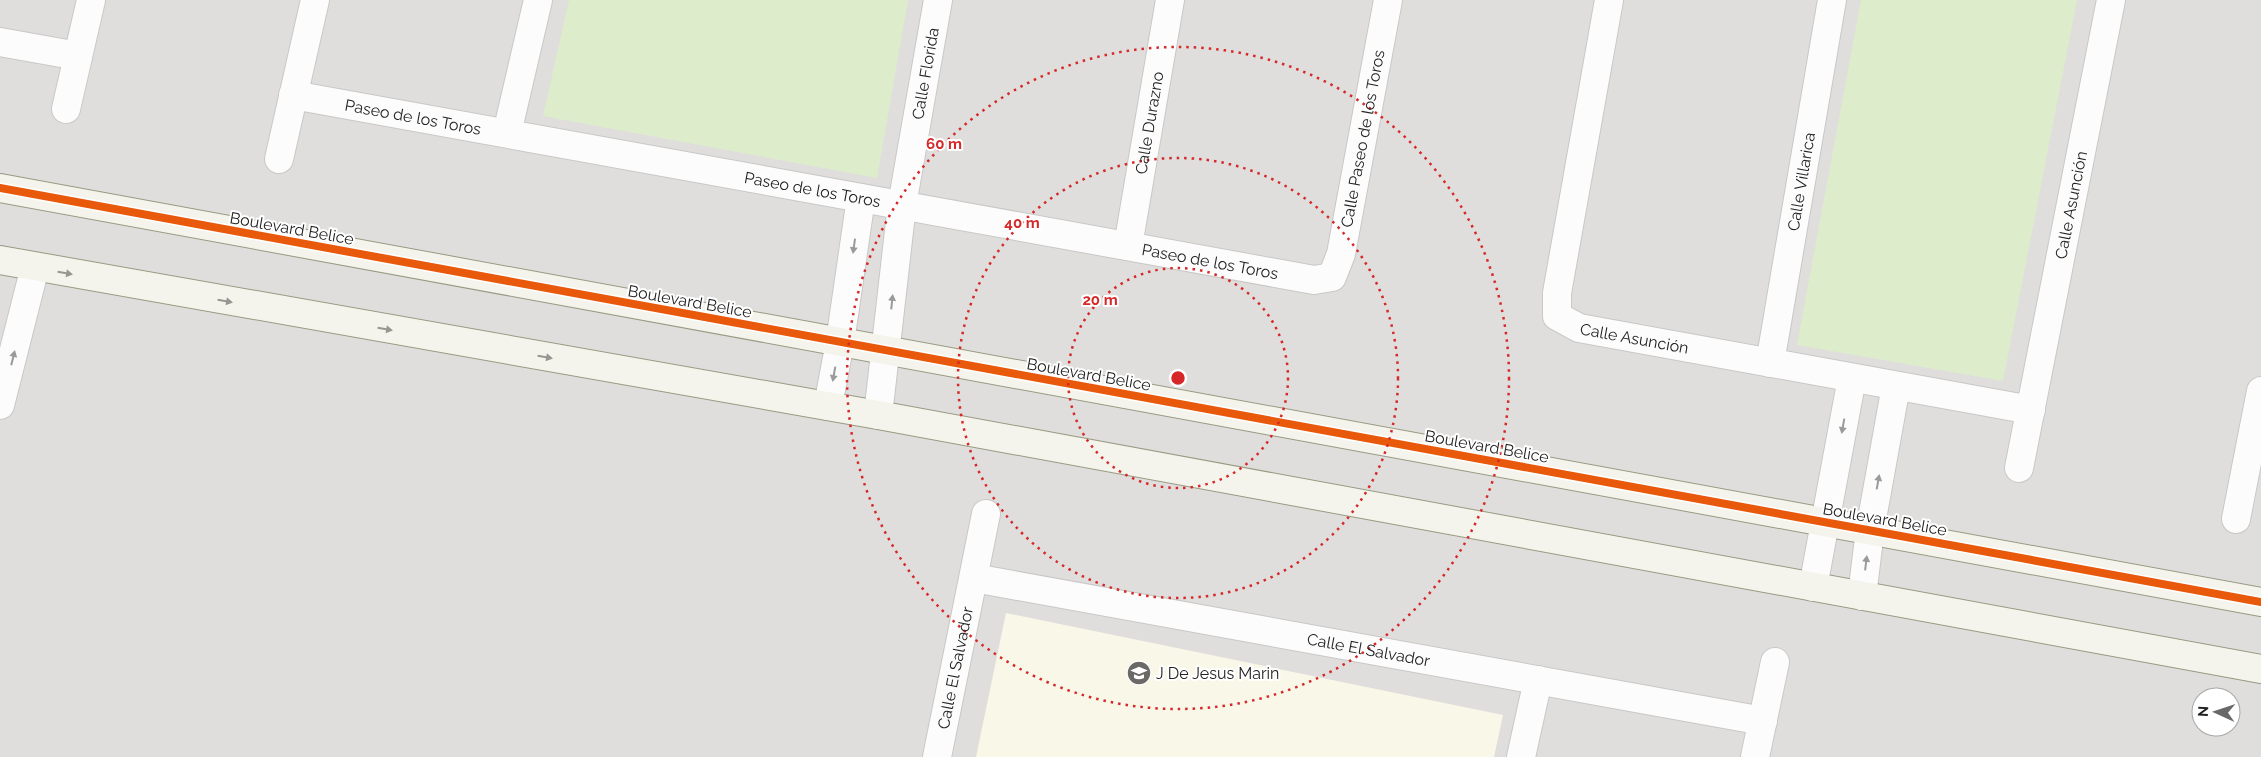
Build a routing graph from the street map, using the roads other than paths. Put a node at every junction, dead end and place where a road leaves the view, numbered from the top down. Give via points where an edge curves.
1 (91, 0) edge
2 (314, 0) edge
3 (538, 0) edge
4 (938, 0) edge
5 (1170, 0) edge
6 (1388, 0) edge
7 (1609, 0) edge
8 (1832, 0) edge
9 (2112, 0) edge
10 (0, 42) edge
11 (78, 56) junction
12 (293, 94) junction
13 (66, 108) dead end
14 (507, 133) junction
15 (279, 159) dead end
16 (0, 188) edge
17 (861, 198) junction
18 (902, 205) junction
19 (1128, 246) junction
20 (0, 260) edge
21 (35, 267) junction
22 (1332, 277) joint
23 (840, 342) junction
24 (887, 351) junction
25 (1770, 363) junction
26 (1852, 378) junction
27 (1896, 386) junction
28 (2261, 391) edge
29 (0, 405) edge
30 (828, 406) junction
31 (2031, 410) junction
32 (878, 415) junction
33 (2255, 455) edge
34 (2019, 468) dead end
35 (986, 514) dead end
36 (2236, 519) dead end
37 (1826, 522) junction
38 (1870, 530) junction
39 (974, 578) junction
40 (1813, 587) junction
41 (1862, 596) junction
42 (2261, 602) edge
43 (1775, 662) dead end
44 (2261, 669) edge
45 (1538, 680) junction
46 (1763, 721) junction
47 (937, 757) edge
48 (1521, 757) edge
49 (1755, 757) edge

1 - 11 street
2 - 12 street
3 - 14 street
4 - 18 street, Calle Florida
5 - 19 street, Calle Durazno
6 - 22 street, Calle Paseo de los Toros via 1341,254
7 - 25 street, Calle Asunción via 1557,293 1557,316 1579,328
8 - 25 street, Calle Villarica
9 - 31 street, Calle Asunción
10 - 11 street
11 - 13 street
12 - 14 street, Paseo de los Toros
12 - 15 street
14 - 17 street, Paseo de los Toros
16 - 23 street, Boulevard Belice
17 - 18 street, Paseo de los Toros
17 -> 23 street
18 - 19 street, Paseo de los Toros
24 -> 18 street, Calle Florida
19 - 22 street, Paseo de los Toros via 1314,280
20 - 21 street
29 -> 21 street
21 -> 30 street
23 - 24 street, Boulevard Belice
23 -> 30 street
24 - 32 street, Calle Florida
24 - 37 street, Boulevard Belice
25 - 26 street, Calle Asunción
26 - 27 street, Calle Asunción
26 -> 37 street
27 - 31 street, Calle Asunción
38 -> 27 street
28 - 33 street
30 - 32 street
31 - 34 street, Calle Asunción
32 - 40 street
33 - 36 street
35 - 39 street, Calle El Salvador
37 - 38 street, Boulevard Belice
37 - 40 street
41 -> 38 street
38 - 42 street, Boulevard Belice
39 - 45 street, Calle El Salvador
39 - 47 street, Calle El Salvador
40 - 41 street
41 - 44 street
43 - 46 street
45 - 46 street, Calle El Salvador
45 - 48 street
46 - 49 street

